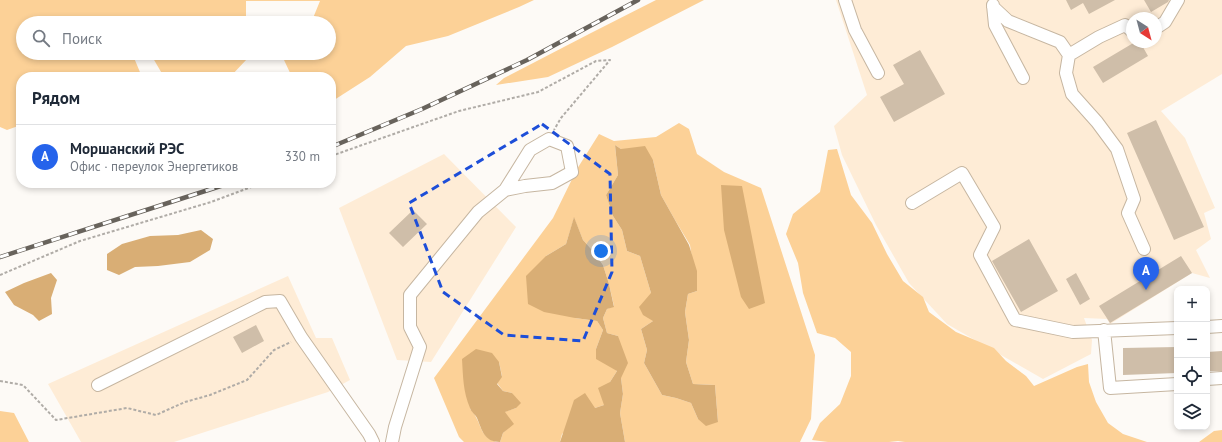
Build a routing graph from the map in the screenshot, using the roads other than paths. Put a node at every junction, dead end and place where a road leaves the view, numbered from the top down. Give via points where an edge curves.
1 (845, 0) edge
2 (1178, 0) edge
3 (993, 4) edge
4 (1162, 24) edge
5 (1126, 25) edge
6 (1070, 55) junction
7 (878, 73) dead end
8 (1023, 78) dead end
9 (505, 190) junction
10 (912, 203) dead end
11 (1144, 249) dead end
12 (1222, 326) edge
13 (1210, 327) edge
14 (1174, 328) edge
15 (1104, 330) junction
16 (1222, 378) edge
17 (1210, 379) edge
18 (1174, 384) edge
19 (98, 385) dead end
20 (374, 442) edge
21 (392, 442) edge

1 - 7 street via 855,30
2 - 4 street
3 - 6 street via 1008,21 1060,42
3 - 8 street via 995,25
5 - 6 street via 1099,37
6 - 11 street via 1066,73 1072,94 1117,149 1134,199 1128,213
9 - 9 street via 530,150 549,139 566,146 572,172 552,183
9 - 21 street via 478,212 410,295 410,328 420,347
10 - 15 street via 962,174 994,227 980,255 1015,320 1073,332
12 - 13 street
14 - 15 street
15 - 18 street via 1110,388
16 - 17 street
19 - 20 street via 265,302 280,301 301,337

